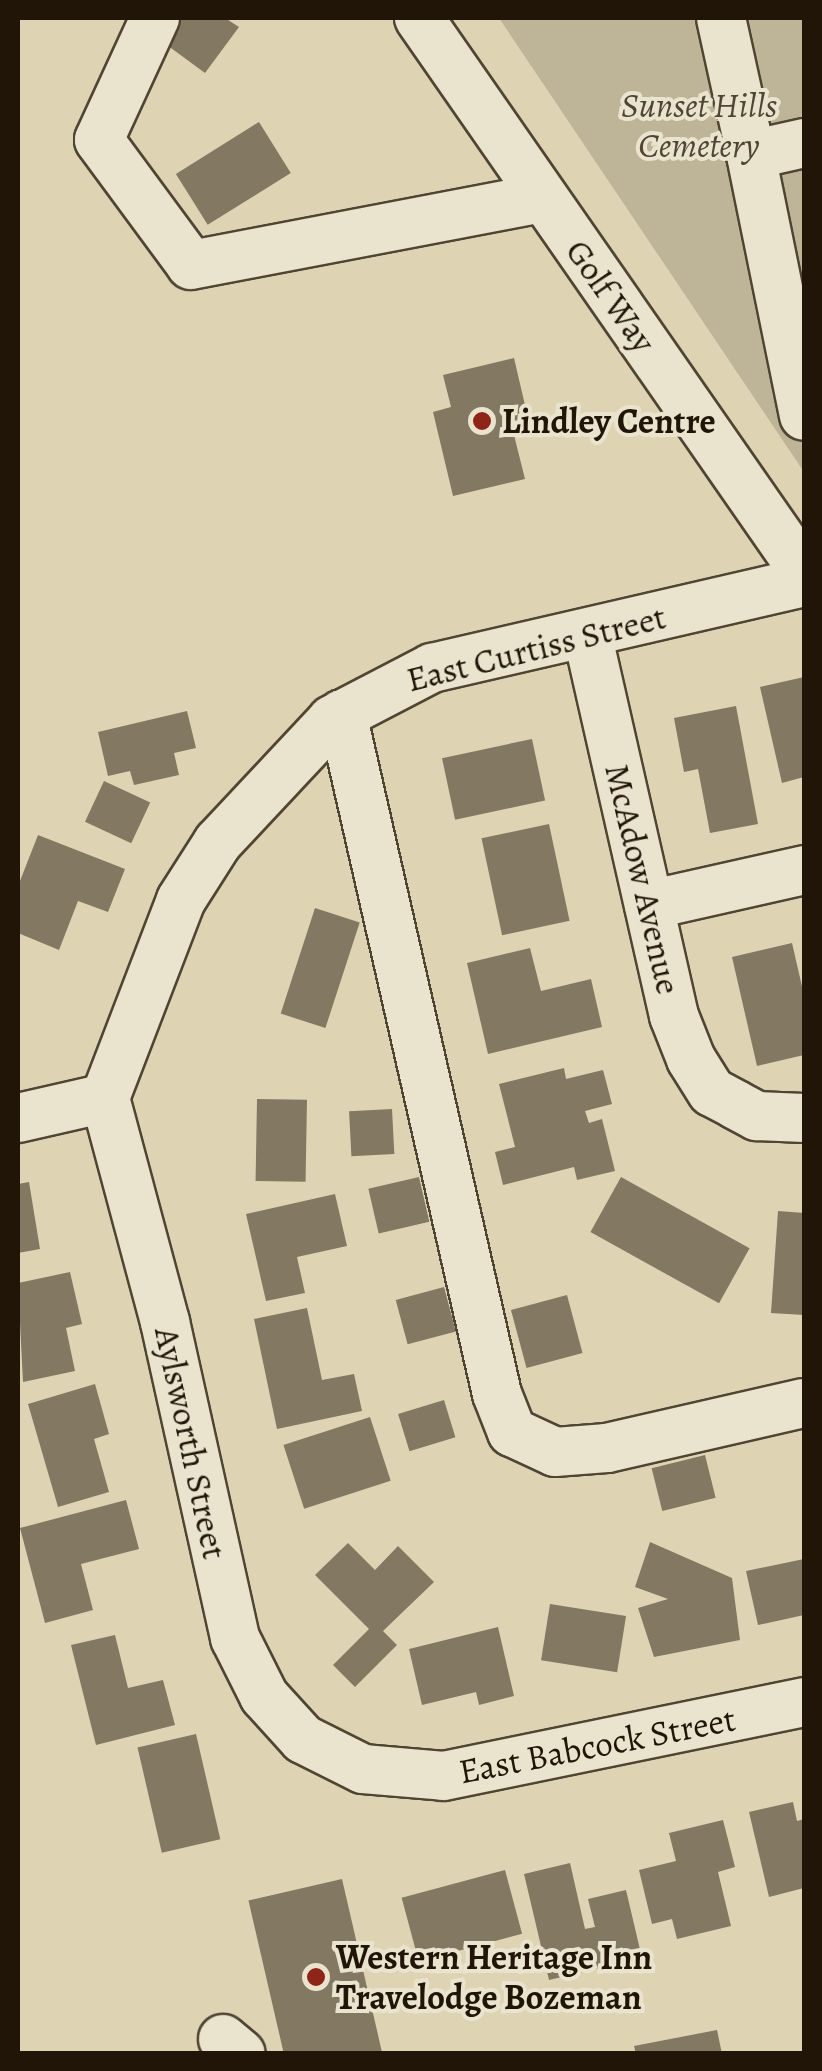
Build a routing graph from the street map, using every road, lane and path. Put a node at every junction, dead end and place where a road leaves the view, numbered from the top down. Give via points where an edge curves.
1 (156, 18) edge
2 (419, 18) edge
3 (721, 18) edge
4 (804, 143) edge
5 (750, 154) junction
6 (542, 198) junction
7 (804, 416) edge
8 (804, 572) edge
9 (804, 582) edge
10 (587, 633) junction
11 (342, 714) junction
12 (804, 870) edge
13 (649, 905) junction
14 (105, 1098) junction
15 (18, 1118) edge
16 (804, 1118) edge
17 (804, 1403) edge
18 (804, 1702) edge
19 (331, 1756) joint

1 - 6 street via 98,140 190,264
2 - 6 street, Golf Way
3 - 5 street
4 - 5 street
5 - 7 street
6 - 8 street, Golf Way
9 - 10 street, East Curtiss Street
10 - 11 street, East Curtiss Street via 432,668
10 - 13 street, McAdow Avenue
11 - 14 street, East Curtiss Street via 291,758 230,828 181,900
11 - 17 street via 497,1394 512,1432 554,1452 590,1449
12 - 13 street
13 - 16 street, McAdow Avenue via 674,1016 712,1092 758,1116
14 - 15 street
14 - 19 street, Aylsworth Street via 138,1211 240,1652 284,1721
18 - 19 street, East Babcock Street via 444,1776 397,1775

